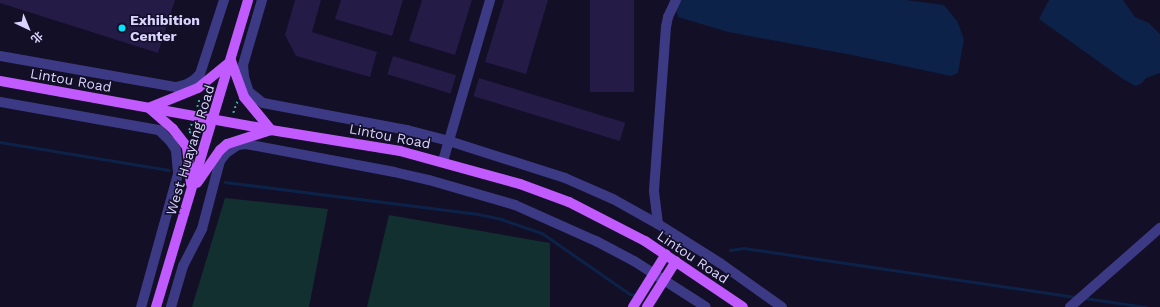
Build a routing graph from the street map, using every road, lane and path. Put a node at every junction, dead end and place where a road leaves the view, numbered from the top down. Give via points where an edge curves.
1 (224, 0) edge
2 (248, 0) edge
3 (262, 0) edge
4 (490, 0) edge
5 (676, 0) edge
6 (0, 56) edge
7 (231, 61) junction
8 (0, 81) edge
9 (0, 102) edge
10 (149, 108) junction
11 (214, 119) junction
12 (271, 130) junction
13 (449, 140) junction
14 (443, 161) junction
15 (192, 190) junction
16 (658, 224) junction
17 (1160, 228) edge
18 (666, 254) junction
19 (676, 261) junction
20 (654, 274) junction
21 (664, 280) junction
22 (141, 307) edge
23 (156, 307) edge
24 (171, 307) edge
25 (633, 307) edge
26 (647, 307) edge
27 (706, 307) edge
28 (743, 307) edge
29 (782, 307) edge
30 (1070, 307) edge

1 - 6 street via 200,74 185,85 176,87
2 - 7 main road, West Huayang Road
3 - 13 street via 243,65 245,84 256,98 263,103
4 - 13 street
5 - 16 street via 666,27 654,190
7 - 10 main road via 198,88
7 - 11 main road, West Huayang Road
7 - 12 main road via 244,97
8 - 10 main road, Lintou Road
9 - 22 street via 159,130 171,142 176,150 178,174
10 - 11 main road, Lintou Road
10 - 15 main road via 173,129 186,147 190,160
11 - 12 main road, Lintou Road
11 - 15 main road, West Huayang Road
12 - 14 main road, Lintou Road via 400,150
12 - 15 main road via 227,144
13 - 14 street
13 - 16 street via 565,178 613,199
14 - 18 main road, Lintou Road via 569,202
15 - 23 main road, West Huayang Road
16 - 29 street via 720,263
17 - 30 street
18 - 19 main road, Lintou Road
18 - 20 main road
19 - 21 main road
19 - 28 main road, Lintou Road
20 - 21 street
20 - 24 street via 575,231 488,196 394,172 246,144 238,145 220,160 202,229 183,266
20 - 25 main road
21 - 26 main road
21 - 27 street

